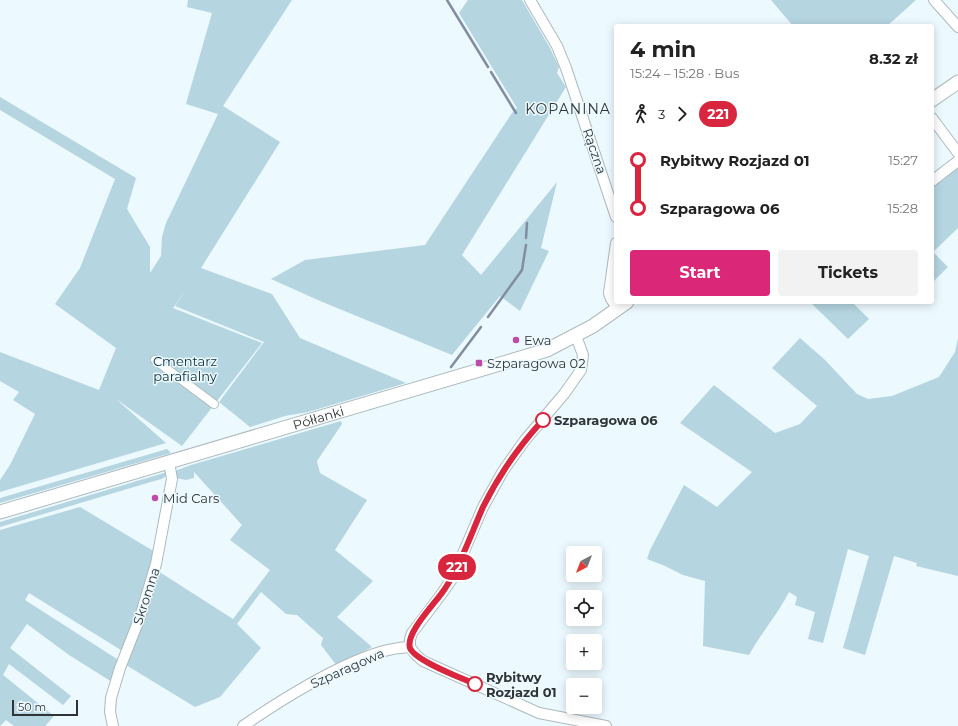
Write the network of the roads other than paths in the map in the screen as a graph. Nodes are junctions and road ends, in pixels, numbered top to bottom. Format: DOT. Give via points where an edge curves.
graph roads {
  1 [pos="530,0"];
  2 [pos="934,0"];
  3 [pos="958,27"];
  4 [pos="958,82"];
  5 [pos="934,99"];
  6 [pos="934,121"];
  7 [pos="958,153"];
  8 [pos="958,161"];
  9 [pos="934,179"];
  10 [pos="614,211"];
  11 [pos="614,261"];
  12 [pos="614,299"];
  13 [pos="623,305"];
  14 [pos="576,336"];
  15 [pos="156,360"];
  16 [pos="214,404"];
  17 [pos="169,462"];
  18 [pos="0,512"];
  19 [pos="410,647"];
  20 [pos="113,726"];
  21 [pos="243,726"];
  22 [pos="606,726"];
  1 -- 10 [label="street, Rączna" via="557,46 566,68"];
  2 -- 3 [label="street"];
  4 -- 5 [label="street"];
  6 -- 7 [label="street"];
  8 -- 9 [label="street"];
  11 -- 12 [label="street" via="610,296"];
  13 -- 14 [label="street, Półłanki"];
  14 -- 17 [label="street, Półłanki" via="528,356"];
  14 -- 19 [label="street" via="583,355 581,370 503,471 483,508 452,578 414,630"];
  15 -- 16 [label="street"];
  17 -- 18 [label="street, Półłanki"];
  17 -- 20 [label="street, Skromna" via="172,479 156,564 111,698"];
  19 -- 21 [label="street, Szparagowa" via="382,650 334,670 296,690"];
  19 -- 22 [label="street" via="423,661 539,713"];
}
